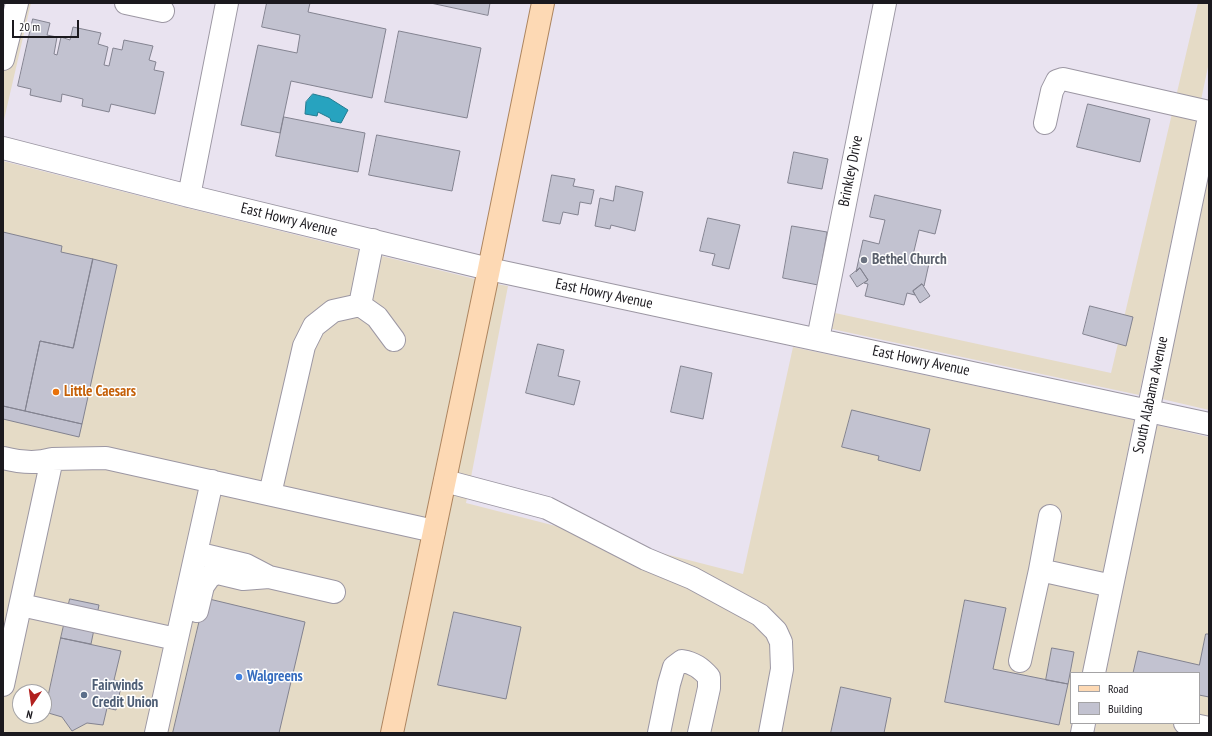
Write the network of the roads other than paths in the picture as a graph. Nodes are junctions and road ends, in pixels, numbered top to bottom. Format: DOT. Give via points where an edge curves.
graph roads {
  1 [pos="17,3"];
  2 [pos="126,3"];
  3 [pos="227,3"];
  4 [pos="542,3"];
  5 [pos="885,3"];
  6 [pos="163,11"];
  7 [pos="3,59"];
  8 [pos="1208,122"];
  9 [pos="1045,123"];
  10 [pos="3,148"];
  11 [pos="189,196"];
  12 [pos="373,240"];
  13 [pos="489,269"];
  14 [pos="360,305"];
  15 [pos="818,339"];
  16 [pos="394,340"];
  17 [pos="1148,410"];
  18 [pos="1209,424"];
  19 [pos="3,458"];
  20 [pos="52,459"];
  21 [pos="212,481"];
  22 [pos="445,481"];
  23 [pos="270,494"];
  24 [pos="1050,516"];
  25 [pos="434,531"];
  26 [pos="196,553"];
  27 [pos="1040,570"];
  28 [pos="269,577"];
  29 [pos="1112,586"];
  30 [pos="334,592"];
  31 [pos="21,605"];
  32 [pos="176,639"];
  33 [pos="1020,662"];
  34 [pos="170,669"];
  35 [pos="1094,672"];
  36 [pos="3,685"];
  37 [pos="1190,724"];
  38 [pos="1209,728"];
  39 [pos="156,733"];
  40 [pos="392,733"];
  41 [pos="659,733"];
  42 [pos="699,733"];
  43 [pos="770,733"];
  1 -- 7 [label="street"];
  2 -- 6 [label="street"];
  3 -- 11 [label="street"];
  4 -- 13 [label="main road"];
  5 -- 15 [label="street, Brinkley Drive"];
  8 -- 9 [label="street" via="1063,79 1057,81 1052,91"];
  8 -- 17 [label="street, South Alabama Avenue"];
  10 -- 11 [label="street, East Howry Avenue"];
  11 -- 12 [label="street, East Howry Avenue"];
  12 -- 13 [label="street, East Howry Avenue"];
  12 -- 14 [label="street"];
  13 -- 15 [label="street, East Howry Avenue"];
  13 -- 22 [label="main road"];
  14 -- 16 [label="street" via="378,317"];
  14 -- 23 [label="street" via="333,311 314,326 304,346"];
  15 -- 17 [label="street, East Howry Avenue"];
  17 -- 18 [label="street, East Howry Avenue"];
  17 -- 29 [label="street, South Alabama Avenue"];
  19 -- 20 [label="street" via="43,462"];
  20 -- 21 [label="street" via="106,458"];
  20 -- 31 [label="street"];
  21 -- 23 [label="street"];
  21 -- 26 [label="street"];
  22 -- 25 [label="main road"];
  22 -- 43 [label="street" via="547,508 646,559 692,578 760,615 776,631 781,642 782,669"];
  23 -- 25 [label="street"];
  24 -- 27 [label="street"];
  25 -- 40 [label="main road"];
  26 -- 28 [label="street" via="246,565"];
  26 -- 32 [label="street"];
  27 -- 29 [label="street"];
  27 -- 33 [label="street"];
  28 -- 30 [label="street"];
  28 -- 34 [label="street" via="243,579 218,573 210,576 203,586 188,653"];
  29 -- 35 [label="street, South Alabama Avenue"];
  31 -- 32 [label="street"];
  31 -- 36 [label="street"];
  32 -- 34 [label="street"];
  34 -- 39 [label="street"];
  37 -- 38 [label="street"];
  41 -- 42 [label="street" via="674,667 682,661 698,666 709,678"];
}
